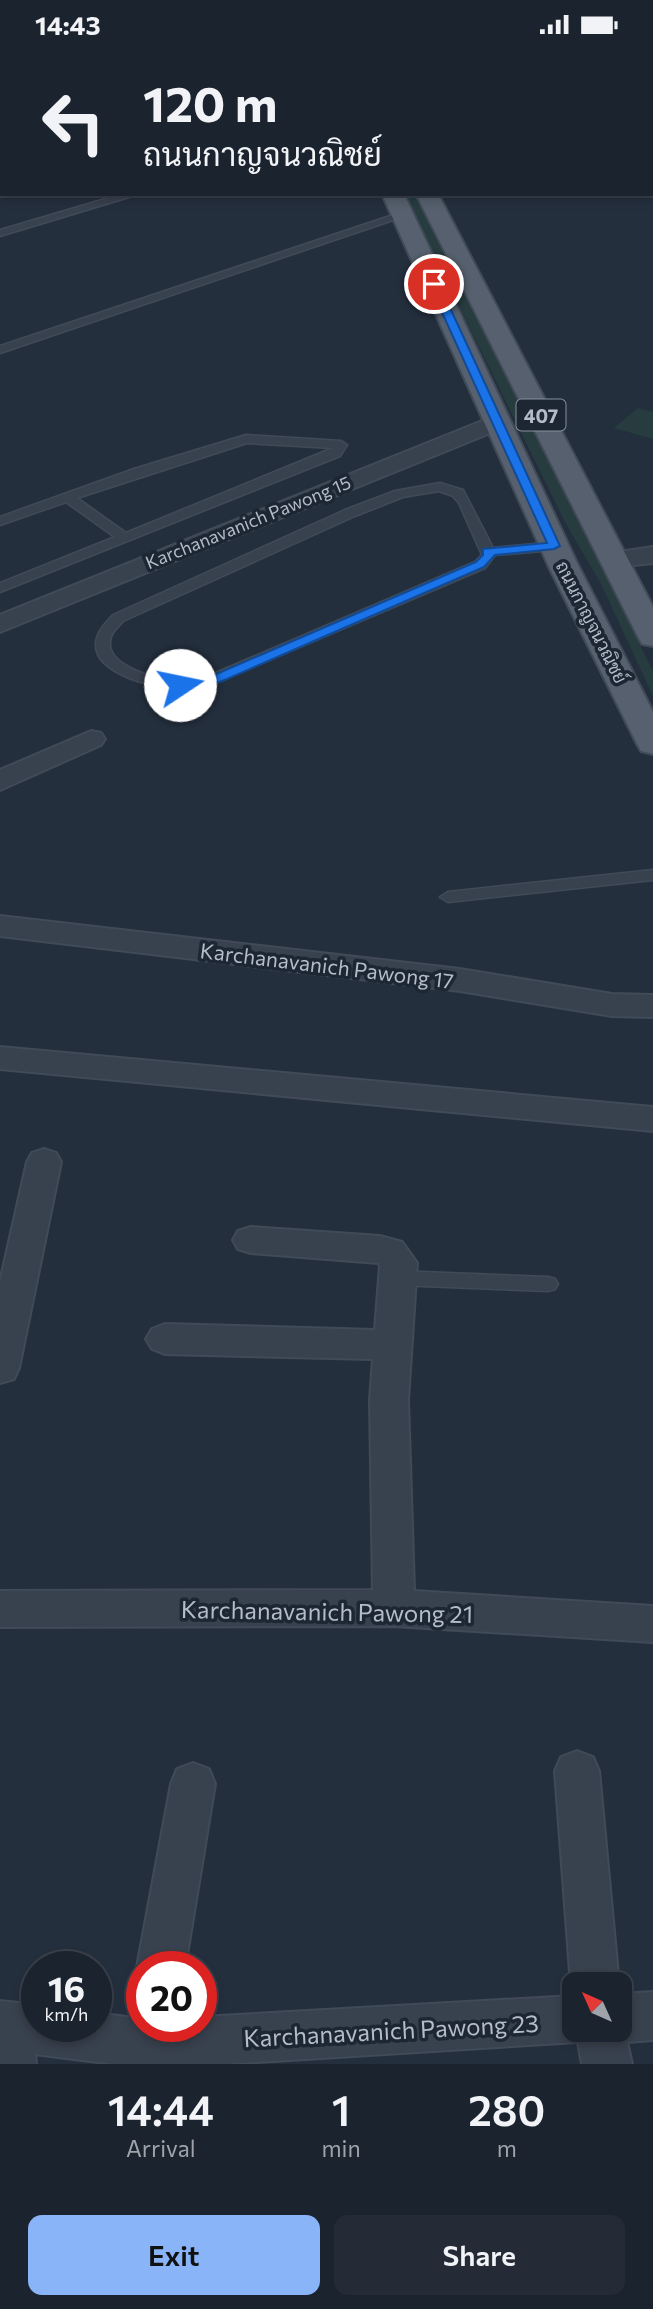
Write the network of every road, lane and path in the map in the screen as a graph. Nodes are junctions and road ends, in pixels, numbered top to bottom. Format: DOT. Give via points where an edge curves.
graph roads {
  1 [pos="127,196"];
  2 [pos="428,196"];
  3 [pos="398,205"];
  4 [pos="0,233"];
  5 [pos="0,350"];
  6 [pos="497,422"];
  7 [pos="68,498"];
  8 [pos="0,521"];
  9 [pos="124,538"];
  10 [pos="554,546"];
  11 [pos="488,552"];
  12 [pos="653,555"];
  13 [pos="615,559"];
  14 [pos="0,588"];
  15 [pos="0,624"];
  16 [pos="653,637"];
  17 [pos="91,739"];
  18 [pos="653,744"];
  19 [pos="0,781"];
  20 [pos="653,875"];
  21 [pos="448,897"];
  22 [pos="0,926"];
  23 [pos="653,1006"];
  24 [pos="0,1058"];
  25 [pos="653,1119"];
  26 [pos="44,1162"];
  27 [pos="251,1240"];
  28 [pos="397,1278"];
  29 [pos="548,1284"];
  30 [pos="165,1339"];
  31 [pos="391,1345"];
  32 [pos="0,1368"];
  33 [pos="394,1608"];
  34 [pos="0,1609"];
  35 [pos="653,1624"];
  36 [pos="577,1771"];
  37 [pos="193,1784"];
  38 [pos="164,1951"];
  39 [pos="594,1972"];
  40 [pos="653,2016"];
  41 [pos="632,2017"];
  42 [pos="562,2020"];
  43 [pos="217,2033"];
  44 [pos="126,2036"];
  45 [pos="7,2039"];
  46 [pos="602,2042"];
  47 [pos="607,2064"];
  1 -- 4 [label="lane"];
  2 -- 13 [label="main road, 407"];
  3 -- 5 [label="lane"];
  3 -- 6 [label="main road, ถนนกาญจนวณิชย์ / 407"];
  6 -- 10 [label="main road, ถนนกาญจนวณิชย์ / 407"];
  6 -- 15 [label="street, Karchanavanich Pawong 15"];
  7 -- 8 [label="lane"];
  7 -- 9 [label="lane"];
  7 -- 9 [label="lane" via="246,439 341,445 336,453"];
  9 -- 14 [label="lane"];
  10 -- 11 [label="lane"];
  10 -- 18 [label="main road, ถนนกาญจนวณิชย์ / 407"];
  11 -- 11 [label="lane" via="458,493 440,487 400,494 118,618 103,637 103,651 113,664 145,679 180,685 215,679 480,565"];
  12 -- 13 [label="street"];
  13 -- 16 [label="main road, 407"];
  17 -- 19 [label="street"];
  20 -- 21 [label="lane"];
  22 -- 23 [label="street, Karchanavanich Pawong 17" via="460,981 612,1005"];
  24 -- 25 [label="street"];
  26 -- 32 [label="street"];
  27 -- 28 [label="street" via="389,1252 399,1263"];
  28 -- 29 [label="lane"];
  28 -- 31 [label="street"];
  30 -- 31 [label="street"];
  31 -- 33 [label="street"];
  33 -- 34 [label="street, Karchanavanich Pawong 21"];
  33 -- 35 [label="street, Karchanavanich Pawong 21"];
  36 -- 39 [label="street"];
  37 -- 38 [label="street"];
  40 -- 41 [label="street"];
  42 -- 43 [label="street, Karchanavanich Pawong 23"];
  44 -- 45 [label="street, Karchanavanich Pawong 23"];
  46 -- 47 [label="street"];
}
